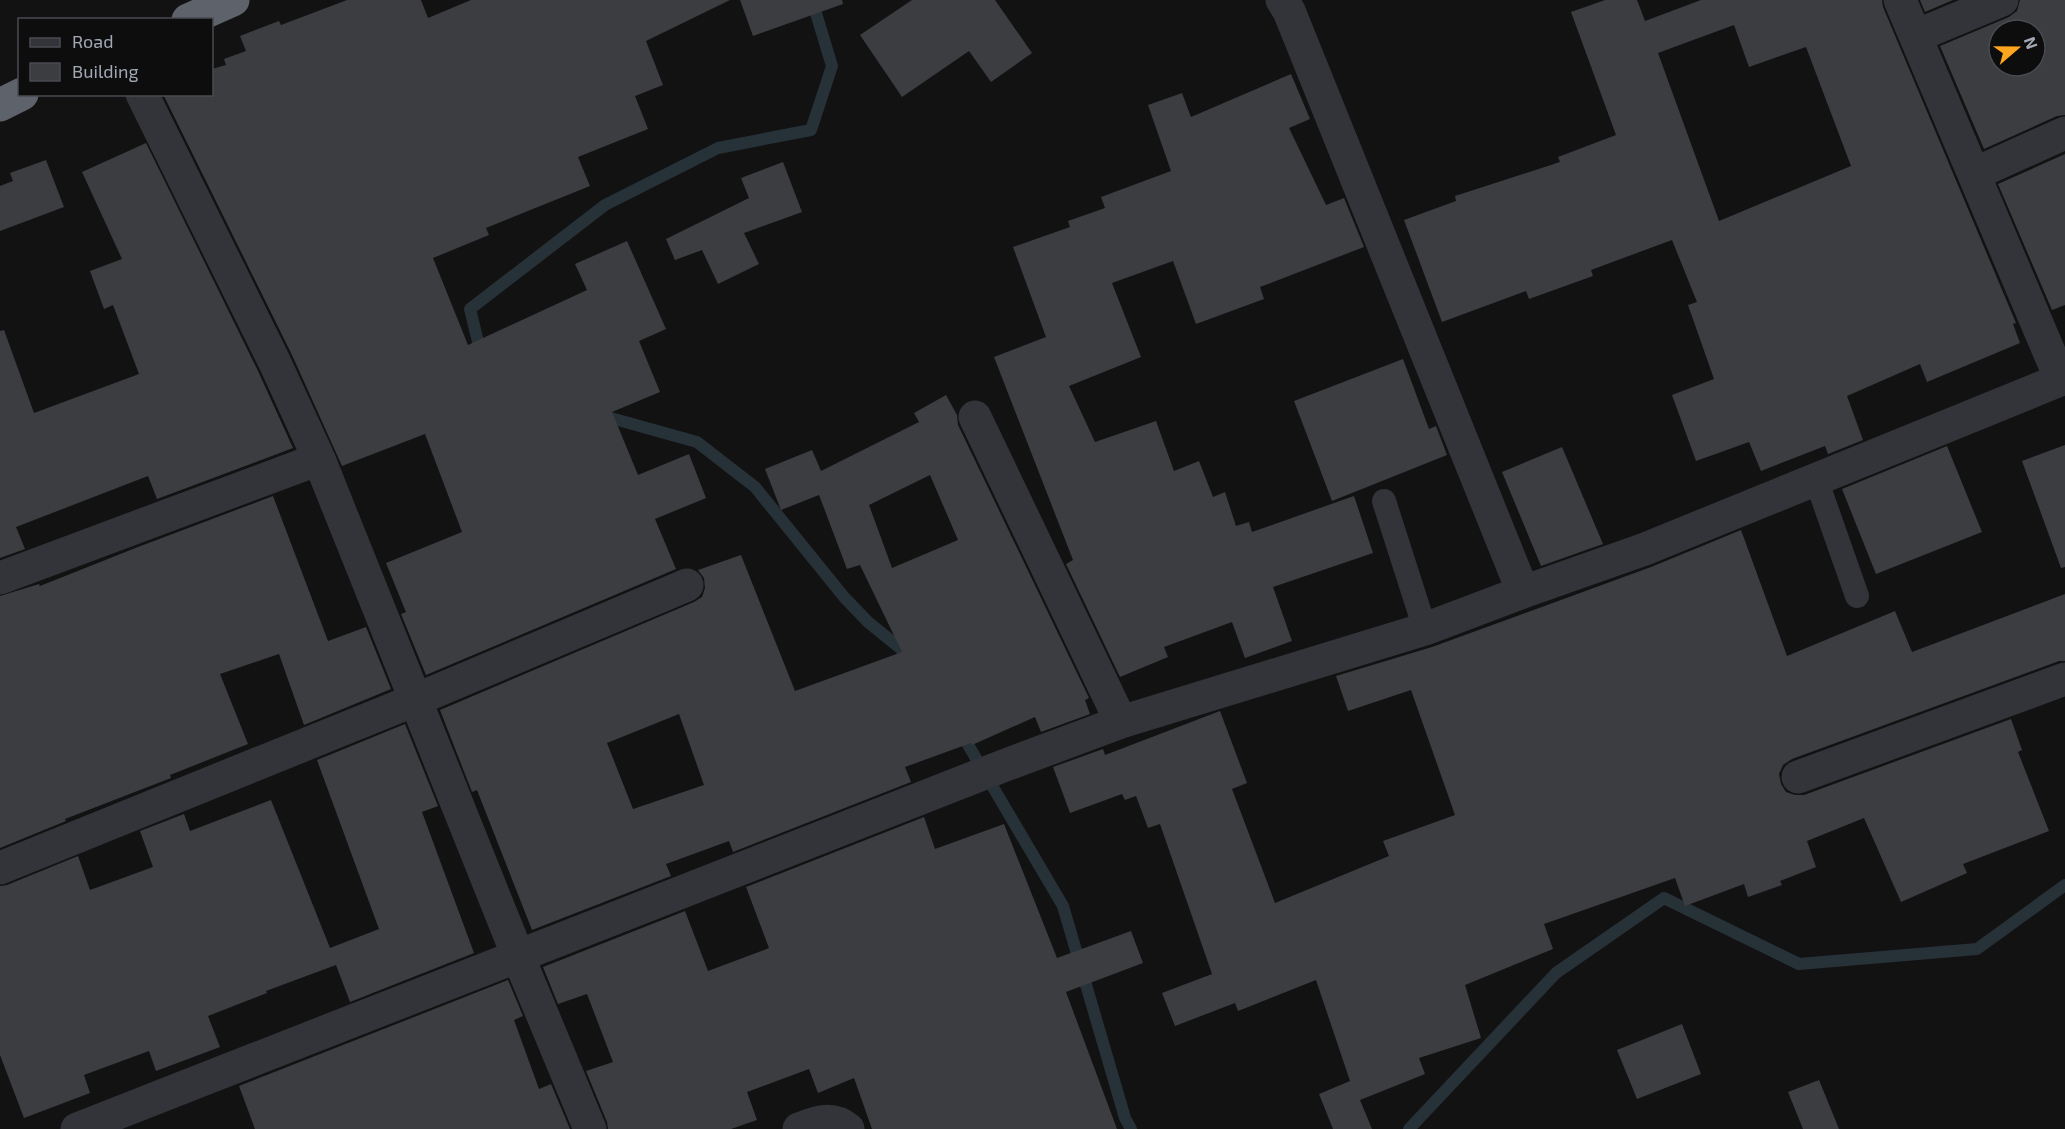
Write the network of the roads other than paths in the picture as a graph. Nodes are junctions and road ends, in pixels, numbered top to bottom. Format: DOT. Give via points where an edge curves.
graph roads {
  1 [pos="232,0"];
  2 [pos="1282,0"];
  3 [pos="1900,0"];
  4 [pos="2002,0"];
  5 [pos="192,18"];
  6 [pos="1916,36"];
  7 [pos="18,96"];
  8 [pos="143,96"];
  9 [pos="0,105"];
  10 [pos="2065,133"];
  11 [pos="1974,174"];
  12 [pos="2063,379"];
  13 [pos="975,417"];
  14 [pos="319,459"];
  15 [pos="1816,480"];
  16 [pos="1384,501"];
  17 [pos="0,578"];
  18 [pos="687,585"];
  19 [pos="1523,592"];
  20 [pos="1857,596"];
  21 [pos="1425,629"];
  22 [pos="2065,679"];
  23 [pos="415,700"];
  24 [pos="1121,722"];
  25 [pos="1798,777"];
  26 [pos="0,868"];
  27 [pos="518,956"];
  28 [pos="77,1129"];
  29 [pos="590,1129"];
  30 [pos="800,1129"];
  31 [pos="848,1129"];
  1 -- 5 [label="highway"];
  2 -- 19 [label="street"];
  3 -- 6 [label="street"];
  4 -- 6 [label="street"];
  6 -- 11 [label="street"];
  7 -- 9 [label="highway"];
  8 -- 14 [label="street"];
  10 -- 11 [label="street"];
  11 -- 12 [label="street"];
  12 -- 15 [label="street"];
  13 -- 24 [label="street"];
  14 -- 17 [label="street"];
  14 -- 23 [label="street"];
  15 -- 19 [label="street" via="1645,549"];
  15 -- 20 [label="lane"];
  16 -- 21 [label="lane"];
  18 -- 23 [label="street"];
  19 -- 21 [label="street"];
  21 -- 24 [label="street"];
  22 -- 25 [label="street"];
  23 -- 26 [label="street"];
  23 -- 27 [label="street"];
  24 -- 27 [label="street"];
  27 -- 28 [label="street"];
  27 -- 29 [label="street"];
  30 -- 31 [label="street" via="825,1120"];
}
